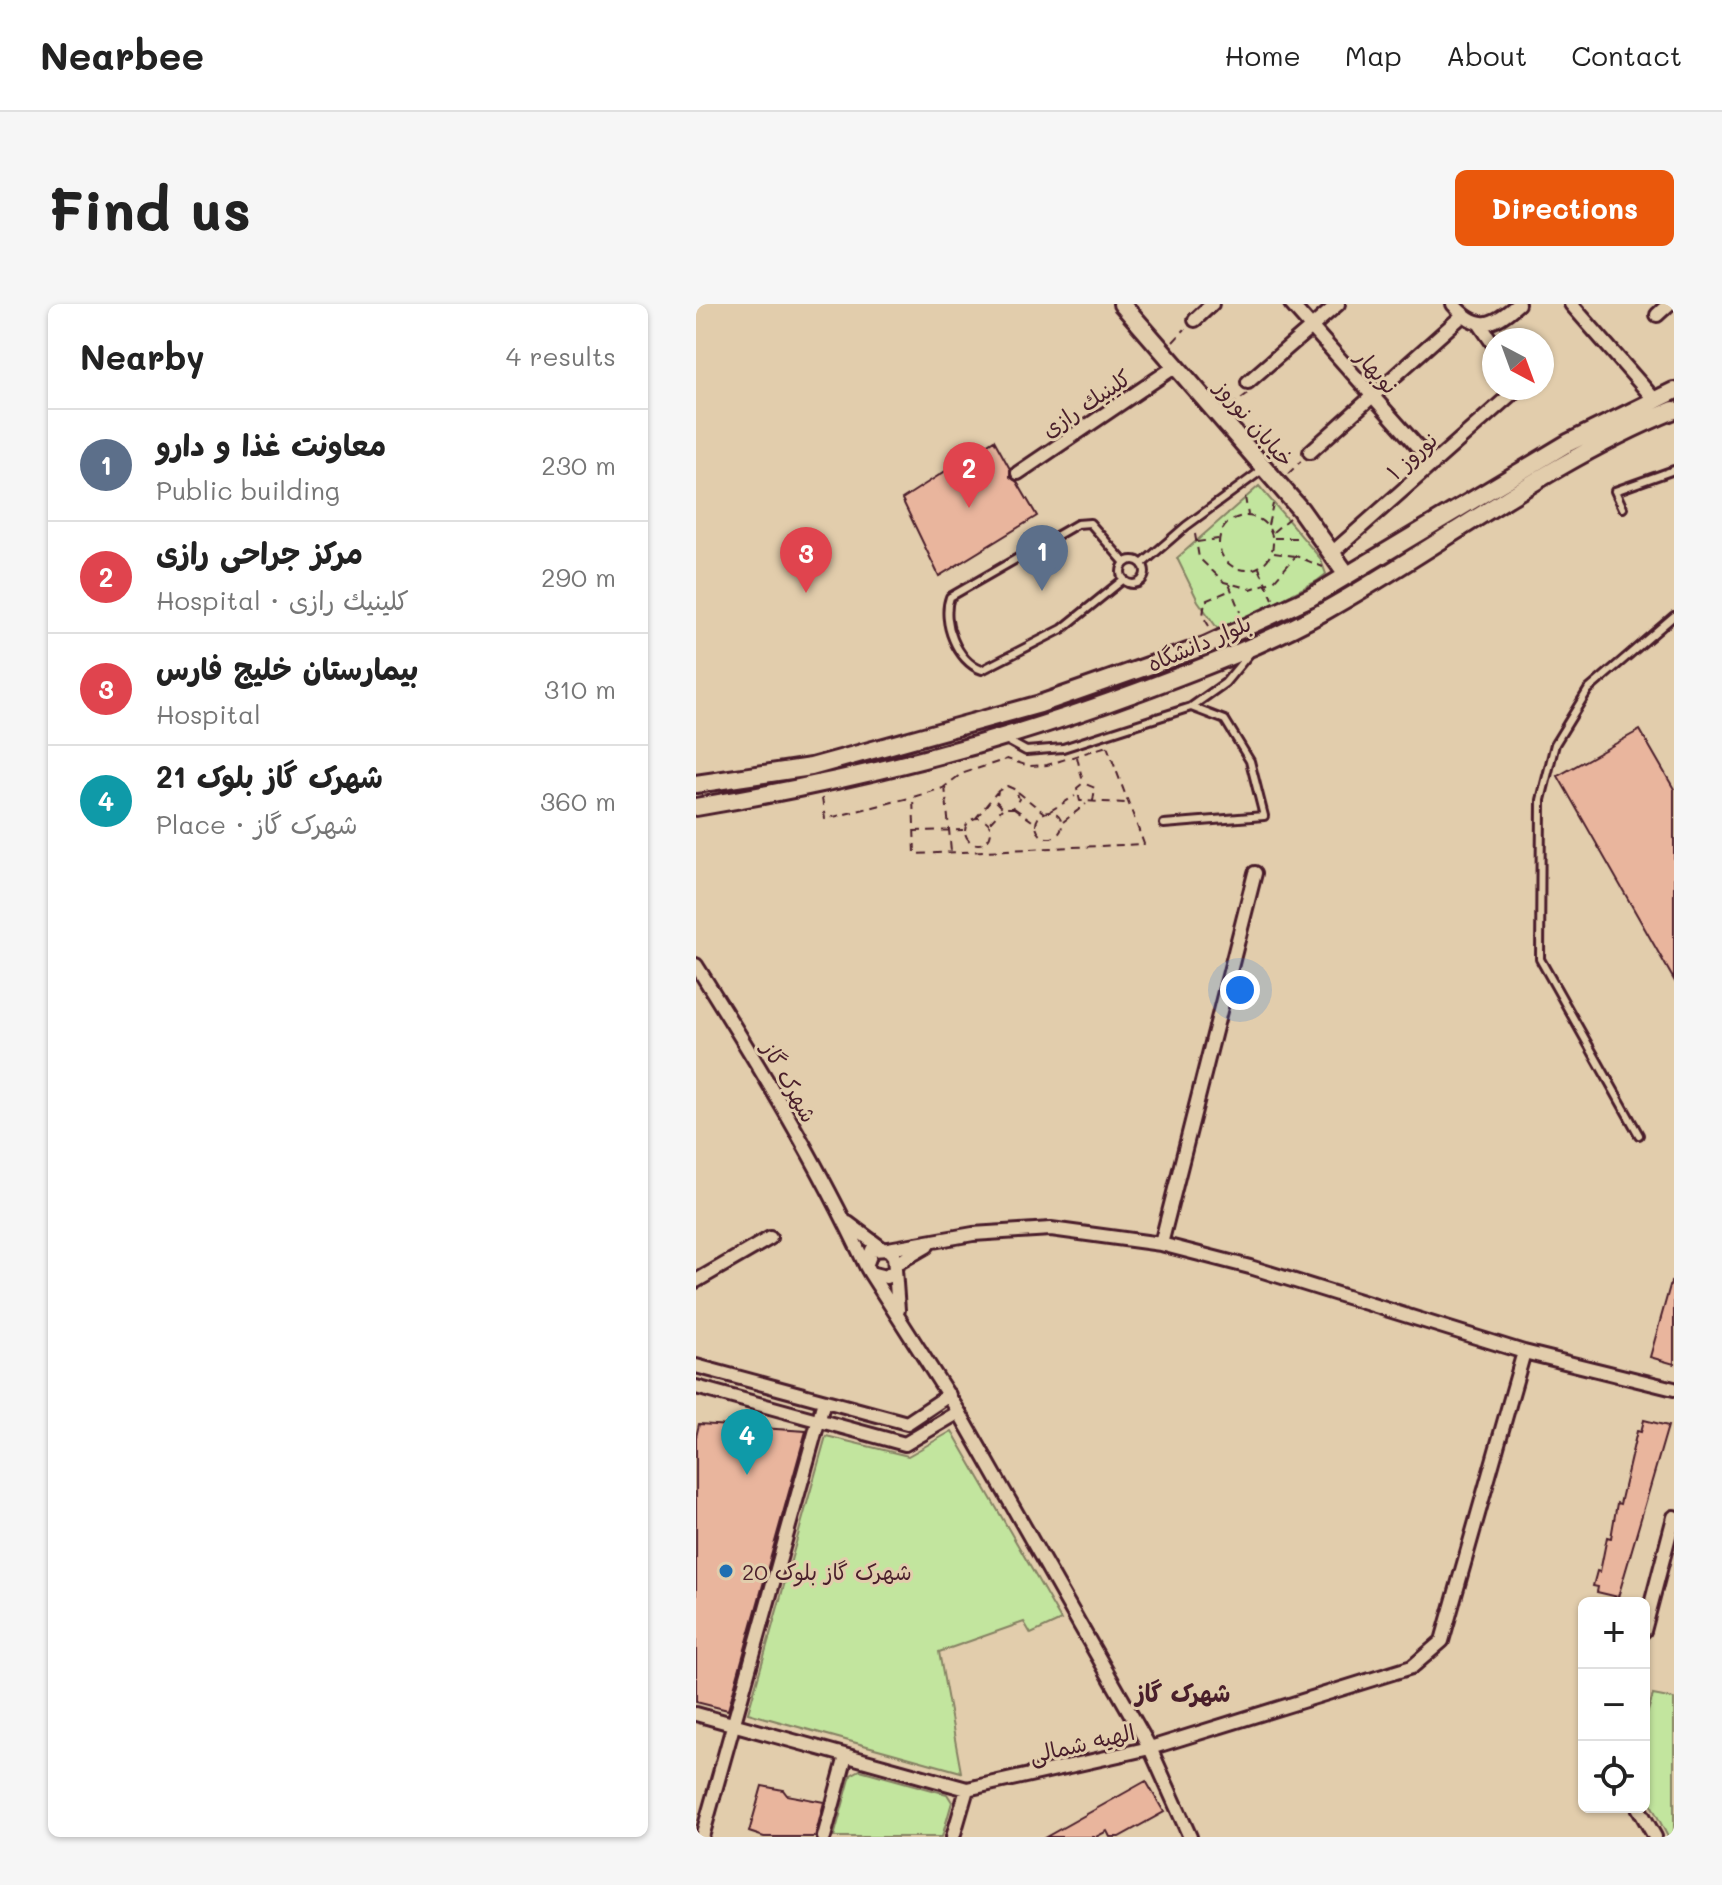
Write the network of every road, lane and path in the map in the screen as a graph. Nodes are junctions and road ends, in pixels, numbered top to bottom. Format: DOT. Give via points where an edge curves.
graph roads {
  1 [pos="1122,304"];
  2 [pos="1212,304"];
  3 [pos="1291,304"];
  4 [pos="1338,304"];
  5 [pos="1453,304"];
  6 [pos="1518,304"];
  7 [pos="1571,304"];
  8 [pos="1669,304"];
  9 [pos="1463,315"];
  10 [pos="1657,315"];
  11 [pos="1195,320"];
  12 [pos="1479,323"];
  13 [pos="1312,327"];
  14 [pos="1482,328"];
  15 [pos="1163,351"];
  16 [pos="1176,366"];
  17 [pos="1248,382"];
  18 [pos="1674,391"];
  19 [pos="1373,396"];
  20 [pos="1654,399"];
  21 [pos="1505,400"];
  22 [pos="1674,410"];
  23 [pos="1220,415"];
  24 [pos="1310,452"];
  25 [pos="1433,464"];
  26 [pos="1265,468"];
  27 [pos="1674,470"];
  28 [pos="1018,473"];
  29 [pos="1242,485"];
  30 [pos="1623,508"];
  31 [pos="1300,509"];
  32 [pos="1248,516"];
  33 [pos="1193,521"];
  34 [pos="1272,533"];
  35 [pos="1322,537"];
  36 [pos="1220,538"];
  37 [pos="1273,538"];
  38 [pos="1195,542"];
  39 [pos="1272,552"];
  40 [pos="1333,552"];
  41 [pos="1296,556"];
  42 [pos="1125,563"];
  43 [pos="1142,564"];
  44 [pos="1258,567"];
  45 [pos="1347,575"];
  46 [pos="1124,579"];
  47 [pos="1229,583"];
  48 [pos="1266,583"];
  49 [pos="1231,590"];
  50 [pos="1279,611"];
  51 [pos="1674,616"];
  52 [pos="1238,630"];
  53 [pos="1210,643"];
  54 [pos="1258,643"];
  55 [pos="1191,707"];
  56 [pos="1003,739"];
  57 [pos="1073,744"];
  58 [pos="1076,756"];
  59 [pos="1083,783"];
  60 [pos="696,784"];
  61 [pos="945,786"];
  62 [pos="820,787"];
  63 [pos="1016,790"];
  64 [pos="998,791"];
  65 [pos="1076,795"];
  66 [pos="913,797"];
  67 [pos="1093,801"];
  68 [pos="1087,803"];
  69 [pos="1128,803"];
  70 [pos="696,807"];
  71 [pos="1003,808"];
  72 [pos="1013,808"];
  73 [pos="1047,813"];
  74 [pos="975,819"];
  75 [pos="1063,822"];
  76 [pos="989,823"];
  77 [pos="1036,824"];
  78 [pos="1164,824"];
  79 [pos="964,829"];
  80 [pos="950,830"];
  81 [pos="914,831"];
  82 [pos="1055,838"];
  83 [pos="976,845"];
  84 [pos="1055,848"];
  85 [pos="975,852"];
  86 [pos="951,853"];
  87 [pos="1255,873"];
  88 [pos="696,965"];
  89 [pos="1639,1135"];
  90 [pos="845,1221"];
  91 [pos="770,1238"];
  92 [pos="933,1242"];
  93 [pos="1161,1244"];
  94 [pos="884,1248"];
  95 [pos="894,1268"];
  96 [pos="868,1270"];
  97 [pos="696,1281"];
  98 [pos="898,1314"];
  99 [pos="1524,1352"];
  100 [pos="696,1366"];
  101 [pos="698,1387"];
  102 [pos="1674,1389"];
  103 [pos="949,1395"];
  104 [pos="824,1401"];
  105 [pos="696,1402"];
  106 [pos="959,1412"];
  107 [pos="819,1420"];
  108 [pos="1674,1517"];
  109 [pos="1650,1608"];
  110 [pos="696,1714"];
  111 [pos="732,1724"];
  112 [pos="1150,1748"];
  113 [pos="846,1756"];
  114 [pos="967,1789"];
  115 [pos="1641,1813"];
  116 [pos="702,1837"];
  117 [pos="824,1837"];
  118 [pos="953,1837"];
  119 [pos="1190,1837"];
  120 [pos="1655,1837"];
  1 -- 15 [label="main road, خیابان نوروز"];
  2 -- 11 [label="street"];
  3 -- 13 [label="street, نوبهار"];
  4 -- 13 [label="street"];
  5 -- 9 [label="street"];
  6 -- 12 [label="street" via="1497,323"];
  7 -- 20 [label="street"];
  8 -- 10 [label="street"];
  9 -- 12 [label="street"];
  9 -- 19 [label="street"];
  11 -- 15 [label="path"];
  12 -- 14 [label="street"];
  13 -- 17 [label="street"];
  13 -- 19 [label="street, نوبهار"];
  15 -- 16 [label="main road, خیابان نوروز"];
  16 -- 23 [label="main road, خیابان نوروز"];
  16 -- 28 [label="street, كلينيك رازی"];
  17 -- 23 [label="path" via="1251,391"];
  18 -- 20 [label="main road, بلوار دانشگاه"];
  19 -- 24 [label="street"];
  19 -- 25 [label="street, نوبهار"];
  20 -- 45 [label="main road, بلوار دانشگاه" via="1554,450"];
  21 -- 25 [label="street, نوروز ۱"];
  22 -- 54 [label="main road, بلوار دانشگاه" via="1556,467 1321,613"];
  23 -- 26 [label="main road, خیابان نوروز"];
  25 -- 40 [label="street, نوروز ۱"];
  26 -- 29 [label="lane"];
  26 -- 31 [label="main road, خیابان نوروز"];
  27 -- 30 [label="lane" via="1615,491"];
  29 -- 32 [label="path"];
  29 -- 33 [label="lane"];
  31 -- 34 [label="path"];
  31 -- 35 [label="main road, خیابان نوروز"];
  32 -- 34 [label="path" via="1259,518"];
  32 -- 36 [label="path" via="1230,522"];
  33 -- 38 [label="path"];
  33 -- 43 [label="lane"];
  34 -- 37 [label="path"];
  35 -- 37 [label="path"];
  35 -- 40 [label="main road, خیابان نوروز"];
  36 -- 38 [label="path"];
  36 -- 44 [label="path" via="1220,550 1235,568"];
  37 -- 39 [label="path"];
  38 -- 47 [label="path" via="1199,558"];
  39 -- 41 [label="path"];
  39 -- 44 [label="path"];
  40 -- 45 [label="main road, خیابان نوروز"];
  41 -- 45 [label="path"];
  41 -- 48 [label="path"];
  42 -- 43 [label="lane"];
  42 -- 46 [label="lane"];
  42 -- 46 [label="lane" via="1089,522 1071,526 950,597 955,642 969,665 982,670 1062,629"];
  43 -- 46 [label="lane" via="1145,573 1139,583"];
  44 -- 48 [label="path"];
  45 -- 50 [label="main road, بلوار دانشگاه"];
  47 -- 48 [label="path" via="1251,589"];
  47 -- 49 [label="path"];
  48 -- 50 [label="path"];
  49 -- 52 [label="path" via="1240,609"];
  49 -- 53 [label="path" via="1205,601"];
  50 -- 52 [label="main road, بلوار دانشگاه"];
  51 -- 89 [label="lane" via="1588,690 1555,744 1541,800 1540,959"];
  52 -- 53 [label="main road, بلوار دانشگاه"];
  53 -- 60 [label="main road, بلوار دانشگاه" via="1024,708 811,767"];
  54 -- 55 [label="lane" via="1225,683"];
  54 -- 56 [label="main road, بلوار دانشگاه"];
  55 -- 57 [label="lane"];
  55 -- 78 [label="lane" via="1225,720 1250,761 1264,816"];
  56 -- 57 [label="lane" via="1026,751"];
  56 -- 62 [label="main road, بلوار دانشگاه"];
  57 -- 58 [label="path"];
  58 -- 59 [label="path"];
  58 -- 61 [label="path" via="1029,766 1007,759 961,774"];
  58 -- 69 [label="path" via="1107,746"];
  59 -- 65 [label="path"];
  59 -- 67 [label="path" via="1095,788"];
  61 -- 66 [label="path"];
  61 -- 80 [label="path"];
  62 -- 66 [label="path" via="825,819"];
  62 -- 70 [label="main road, بلوار دانشگاه"];
  63 -- 64 [label="path" via="1007,786"];
  63 -- 72 [label="path" via="1019,799"];
  63 -- 73 [label="path"];
  64 -- 71 [label="path" via="996,801"];
  64 -- 74 [label="path"];
  65 -- 68 [label="path"];
  65 -- 73 [label="path"];
  66 -- 81 [label="path"];
  67 -- 68 [label="path"];
  67 -- 69 [label="path"];
  68 -- 75 [label="path"];
  69 -- 84 [label="path" via="1144,844"];
  71 -- 72 [label="path"];
  71 -- 76 [label="path"];
  72 -- 77 [label="path"];
  73 -- 75 [label="path" via="1058,814"];
  73 -- 77 [label="path"];
  74 -- 76 [label="path"];
  74 -- 79 [label="path"];
  75 -- 82 [label="path"];
  76 -- 83 [label="path" via="992,833 987,842"];
  77 -- 82 [label="path" via="1038,833"];
  79 -- 80 [label="path"];
  79 -- 83 [label="path" via="967,840"];
  80 -- 81 [label="path"];
  80 -- 86 [label="path"];
  81 -- 86 [label="path" via="915,854"];
  82 -- 84 [label="path"];
  83 -- 85 [label="path"];
  84 -- 85 [label="path"];
  85 -- 86 [label="path"];
  87 -- 93 [label="street"];
  88 -- 90 [label="street, شهرک گاز" via="748,1046"];
  90 -- 94 [label="street"];
  90 -- 96 [label="street, شهرک گاز"];
  91 -- 97 [label="street"];
  92 -- 93 [label="street" via="1051,1229"];
  92 -- 94 [label="street"];
  92 -- 95 [label="street"];
  93 -- 99 [label="street"];
  94 -- 95 [label="street"];
  94 -- 96 [label="street" via="866,1257"];
  95 -- 96 [label="street" via="886,1277"];
  95 -- 98 [label="street"];
  96 -- 98 [label="street, شهرک گاز"];
  98 -- 103 [label="street, الهیه شمالی"];
  99 -- 102 [label="street"];
  99 -- 112 [label="street" via="1442,1641 1412,1667"];
  100 -- 104 [label="street"];
  101 -- 105 [label="street"];
  101 -- 107 [label="street"];
  103 -- 104 [label="street" via="907,1423"];
  103 -- 106 [label="street, الهیه شمالی"];
  104 -- 107 [label="street"];
  106 -- 107 [label="street" via="905,1444"];
  106 -- 112 [label="street, الهیه شمالی"];
  107 -- 111 [label="street"];
  108 -- 109 [label="street"];
  110 -- 111 [label="street, الهیه شمالی"];
  111 -- 113 [label="street, الهیه شمالی"];
  111 -- 116 [label="street"];
  112 -- 114 [label="street, الهیه شمالی"];
  112 -- 119 [label="street"];
  113 -- 114 [label="street, الهیه شمالی"];
  113 -- 117 [label="street"];
  114 -- 118 [label="street"];
  115 -- 120 [label="street"];
}
